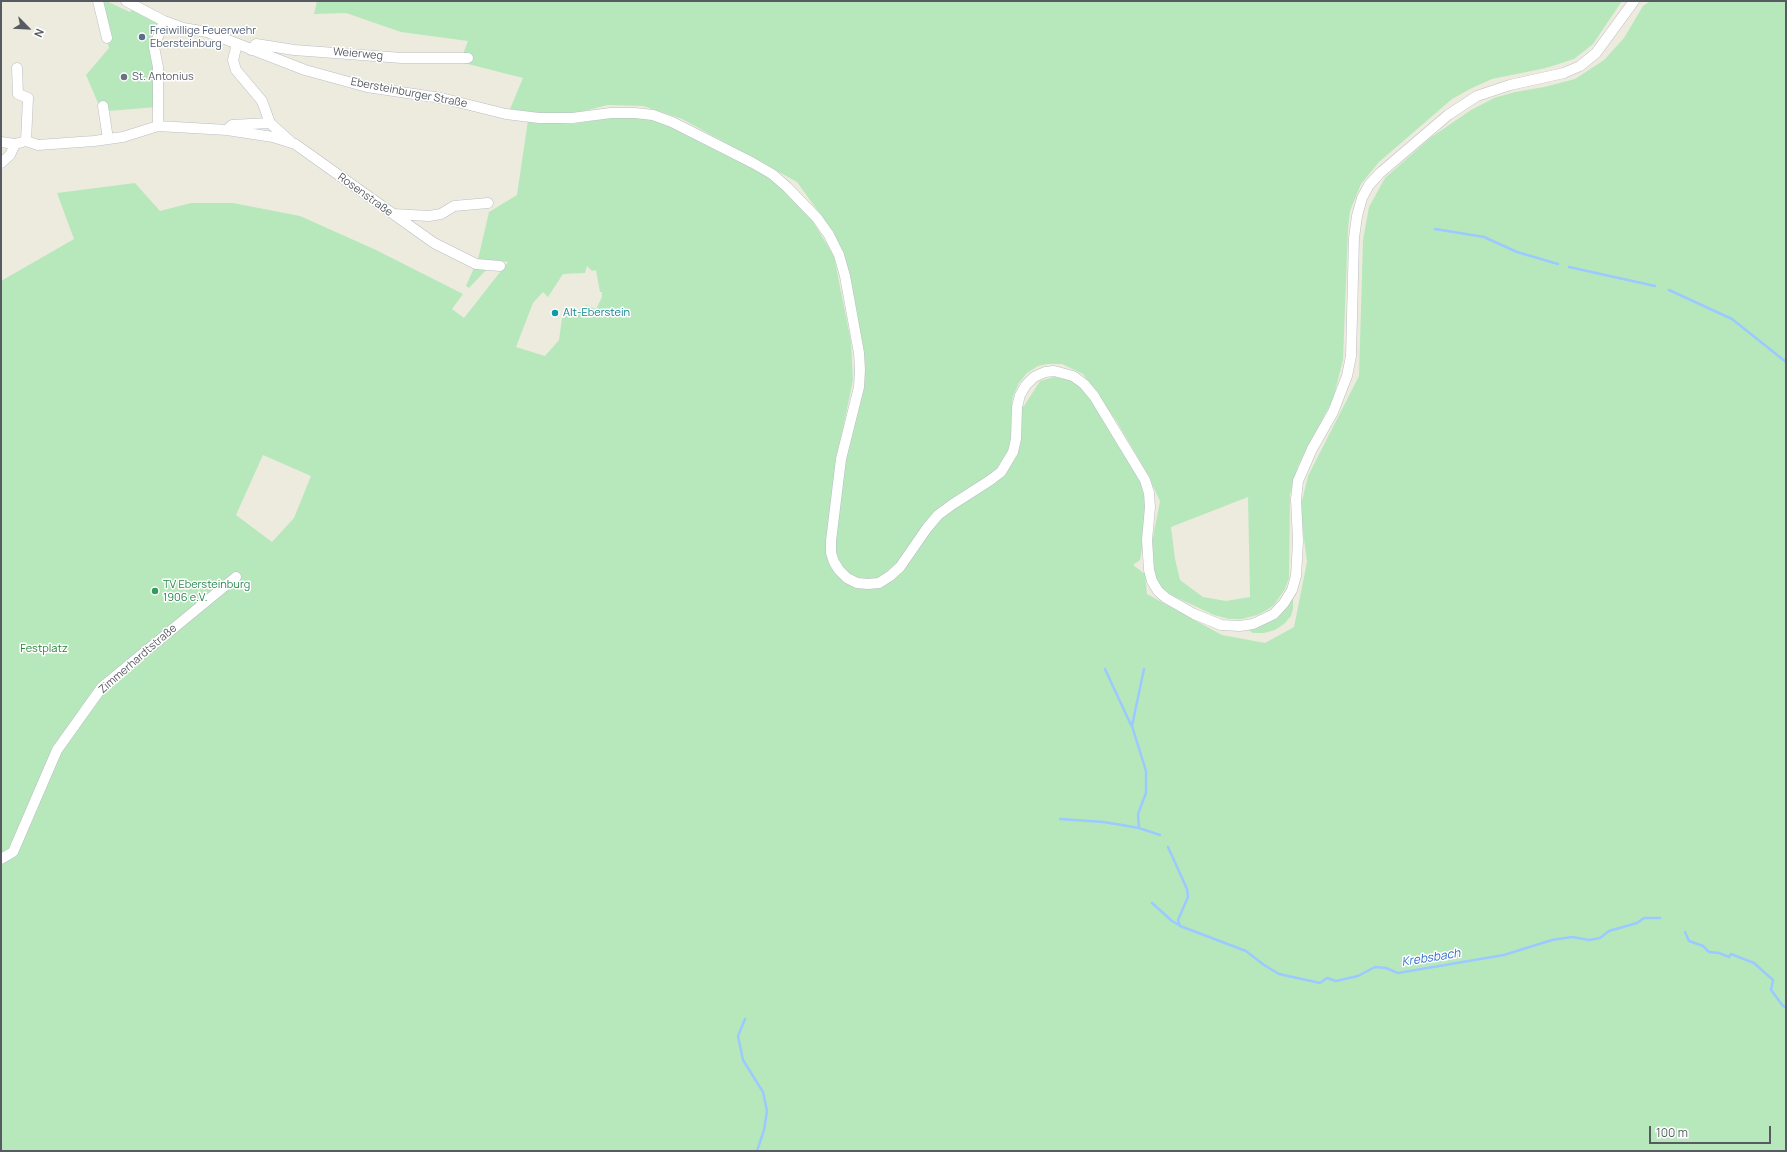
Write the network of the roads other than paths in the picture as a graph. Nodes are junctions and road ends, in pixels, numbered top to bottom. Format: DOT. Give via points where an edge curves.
graph roads {
  1 [pos="98,1"];
  2 [pos="126,1"];
  3 [pos="1634,1"];
  4 [pos="142,5"];
  5 [pos="164,21"];
  6 [pos="108,38"];
  7 [pos="237,44"];
  8 [pos="250,50"];
  9 [pos="468,58"];
  10 [pos="17,68"];
  11 [pos="103,106"];
  12 [pos="270,123"];
  13 [pos="158,126"];
  14 [pos="227,130"];
  15 [pos="108,139"];
  16 [pos="1,142"];
  17 [pos="26,142"];
  18 [pos="15,144"];
  19 [pos="295,144"];
  20 [pos="1,163"];
  21 [pos="488,203"];
  22 [pos="391,214"];
  23 [pos="500,266"];
  24 [pos="236,576"];
  25 [pos="1,859"];
  1 -- 6 [label="street"];
  2 -- 4 [label="street, Ebersteinburger Straße"];
  3 -- 8 [label="street, Ebersteinburger Straße" via="1596,53 1580,66 1557,76 1510,85 1476,96 1448,115 1369,185 1362,198 1354,238 1347,376 1336,406 1298,481 1298,541 1296,576 1292,590 1274,614 1253,624 1240,626 1221,625 1194,614 1158,591 1149,570 1147,540 1150,507 1145,480 1094,396 1084,384 1073,376 1054,371 1034,377 1020,395 1013,452 1001,472 938,515 900,567 890,576 879,583 868,584 857,583 847,578 834,562 831,541 841,459 859,387 858,353 839,255 829,235 787,187 753,163 672,122 647,114 611,113 572,118 538,118 506,114 441,98 366,87 305,70"];
  4 -- 5 [label="street, Ebersteinburger Straße"];
  5 -- 7 [label="street, Ebersteinburger Straße" via="183,28 207,32"];
  5 -- 13 [label="street" via="154,47 158,66"];
  7 -- 8 [label="street, Ebersteinburger Straße"];
  7 -- 12 [label="street" via="233,60 236,70 262,101"];
  8 -- 9 [label="street, Weierweg" via="256,44 294,50 402,58"];
  10 -- 17 [label="street" via="18,94 28,98"];
  11 -- 15 [label="street"];
  12 -- 14 [label="street, Rosenstraße" via="232,125"];
  12 -- 19 [label="street"];
  13 -- 14 [label="street, Rosenstraße"];
  13 -- 15 [label="street, Rosenstraße"];
  14 -- 19 [label="street, Rosenstraße"];
  15 -- 17 [label="street, Rosenstraße" via="38,145"];
  16 -- 18 [label="street, Rosenstraße"];
  17 -- 18 [label="street, Rosenstraße"];
  18 -- 20 [label="street" via="10,155"];
  19 -- 22 [label="street, Rosenstraße"];
  21 -- 22 [label="street" via="454,206 441,214 429,216"];
  22 -- 23 [label="street, Rosenstraße" via="434,243 476,264"];
  24 -- 25 [label="street, Zimmerhardtstraße" via="102,687 58,750 13,852"];
}
